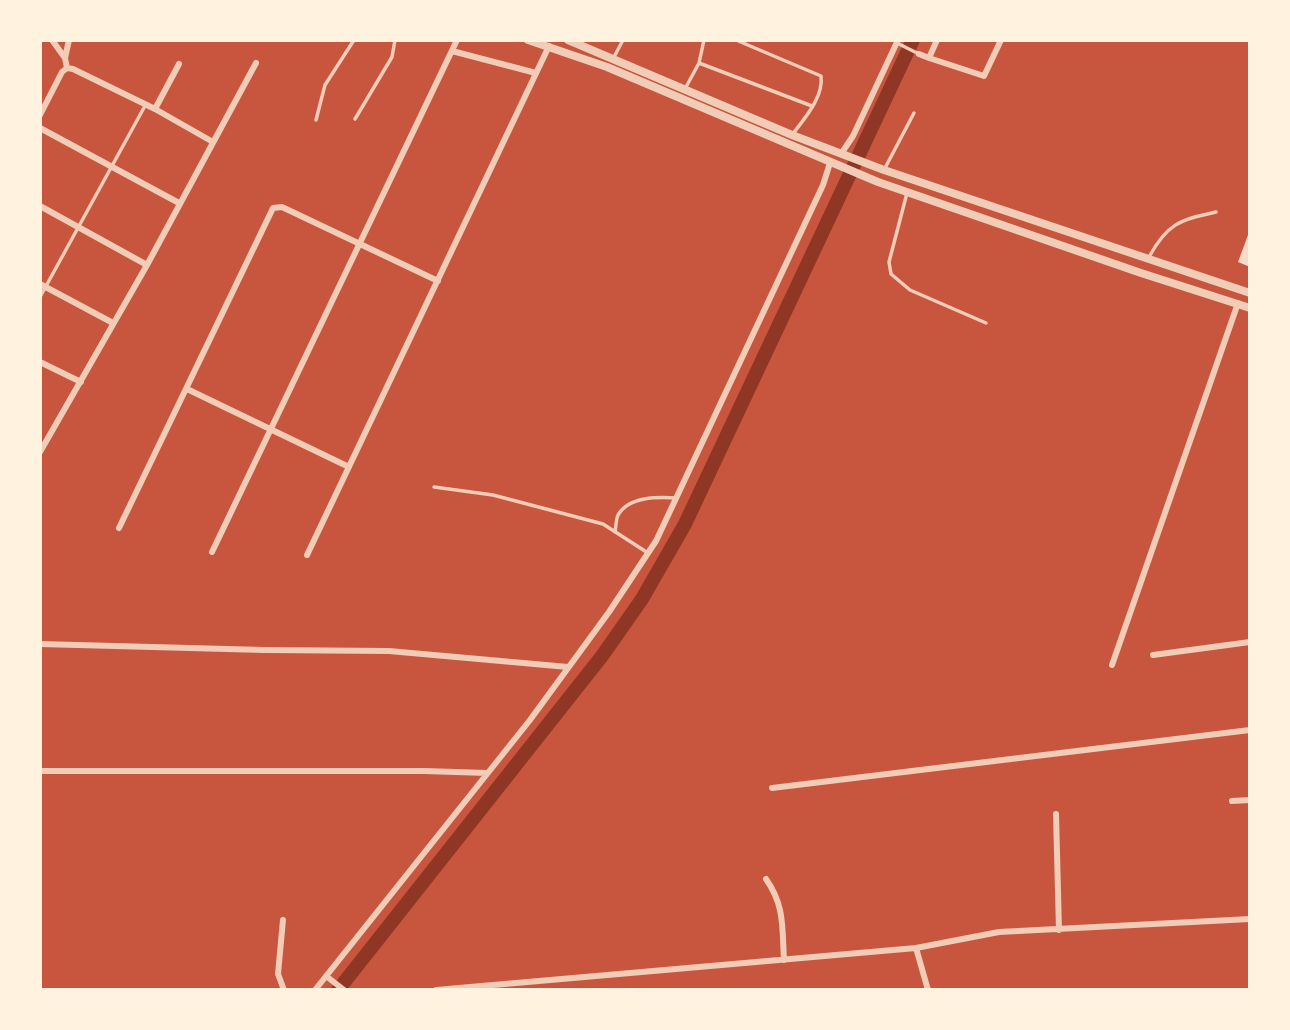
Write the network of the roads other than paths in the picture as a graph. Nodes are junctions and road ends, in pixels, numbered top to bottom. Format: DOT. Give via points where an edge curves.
graph roads {
  1 [pos="52,40"];
  2 [pos="69,40"];
  3 [pos="354,40"];
  4 [pos="396,40"];
  5 [pos="457,40"];
  6 [pos="528,40"];
  7 [pos="568,40"];
  8 [pos="623,40"];
  9 [pos="704,40"];
  10 [pos="736,40"];
  11 [pos="937,40"];
  12 [pos="1001,40"];
  13 [pos="899,43"];
  14 [pos="549,46"];
  15 [pos="452,51"];
  16 [pos="919,54"];
  17 [pos="65,58"];
  18 [pos="929,58"];
  19 [pos="613,59"];
  20 [pos="256,63"];
  21 [pos="699,63"];
  22 [pos="178,64"];
  23 [pos="67,68"];
  24 [pos="536,73"];
  25 [pos="685,89"];
  26 [pos="146,104"];
  27 [pos="812,106"];
  28 [pos="155,109"];
  29 [pos="914,113"];
  30 [pos="40,115"];
  31 [pos="355,119"];
  32 [pos="316,120"];
  33 [pos="40,128"];
  34 [pos="792,135"];
  35 [pos="213,142"];
  36 [pos="843,155"];
  37 [pos="830,163"];
  38 [pos="111,168"];
  39 [pos="884,170"];
  40 [pos="906,192"];
  41 [pos="179,203"];
  42 [pos="40,206"];
  43 [pos="1216,212"];
  44 [pos="79,228"];
  45 [pos="359,243"];
  46 [pos="1148,259"];
  47 [pos="146,265"];
  48 [pos="438,281"];
  49 [pos="43,285"];
  50 [pos="1250,293"];
  51 [pos="40,297"];
  52 [pos="1238,303"];
  53 [pos="1250,308"];
  54 [pos="113,323"];
  55 [pos="986,323"];
  56 [pos="40,362"];
  57 [pos="81,382"];
  58 [pos="187,389"];
  59 [pos="271,429"];
  60 [pos="43,438"];
  61 [pos="40,452"];
  62 [pos="349,467"];
  63 [pos="434,487"];
  64 [pos="676,498"];
  65 [pos="119,527"];
  66 [pos="615,532"];
  67 [pos="212,552"];
  68 [pos="648,553"];
  69 [pos="307,555"];
  70 [pos="1250,642"];
  71 [pos="40,644"];
  72 [pos="1153,655"];
  73 [pos="1112,665"];
  74 [pos="568,667"];
  75 [pos="1250,730"];
  76 [pos="40,771"];
  77 [pos="487,773"];
  78 [pos="772,788"];
  79 [pos="1250,800"];
  80 [pos="1232,801"];
  81 [pos="1056,814"];
  82 [pos="766,879"];
  83 [pos="283,920"];
  84 [pos="1249,920"];
  85 [pos="1059,930"];
  86 [pos="916,948"];
  87 [pos="784,960"];
  88 [pos="329,979"];
  89 [pos="284,990"];
  90 [pos="315,990"];
  91 [pos="344,990"];
  92 [pos="436,990"];
  93 [pos="928,990"];
  1 -- 17 [label="street"];
  2 -- 17 [label="street"];
  3 -- 32 [label="lane" via="324,85"];
  4 -- 31 [label="lane"];
  5 -- 15 [label="street"];
  6 -- 14 [label="street"];
  7 -- 19 [label="street"];
  8 -- 19 [label="lane"];
  9 -- 21 [label="lane"];
  10 -- 27 [label="lane" via="821,76"];
  11 -- 18 [label="street"];
  12 -- 18 [label="street" via="984,76"];
  13 -- 16 [label="lane"];
  13 -- 36 [label="street"];
  14 -- 24 [label="street"];
  14 -- 37 [label="street"];
  15 -- 24 [label="street"];
  15 -- 45 [label="street"];
  16 -- 18 [label="street"];
  17 -- 23 [label="street"];
  19 -- 25 [label="street"];
  20 -- 35 [label="street"];
  21 -- 25 [label="lane"];
  21 -- 27 [label="lane"];
  22 -- 28 [label="street"];
  23 -- 26 [label="street"];
  23 -- 30 [label="street"];
  24 -- 48 [label="street"];
  25 -- 34 [label="street"];
  26 -- 28 [label="street"];
  26 -- 38 [label="lane"];
  27 -- 34 [label="lane"];
  28 -- 35 [label="street"];
  29 -- 39 [label="lane"];
  33 -- 38 [label="street"];
  34 -- 36 [label="street"];
  35 -- 41 [label="street"];
  36 -- 37 [label="street"];
  36 -- 39 [label="street"];
  37 -- 40 [label="street"];
  37 -- 64 [label="street"];
  38 -- 41 [label="street"];
  38 -- 44 [label="lane"];
  39 -- 46 [label="street"];
  40 -- 52 [label="street"];
  40 -- 55 [label="lane" via="889,262 891,274 910,290"];
  41 -- 47 [label="street"];
  42 -- 44 [label="street"];
  43 -- 46 [label="lane" via="1165,231"];
  44 -- 47 [label="street"];
  44 -- 49 [label="lane"];
  45 -- 48 [label="street"];
  45 -- 58 [label="street" via="282,207 273,208"];
  45 -- 59 [label="street"];
  46 -- 50 [label="street"];
  47 -- 54 [label="street"];
  48 -- 62 [label="street"];
  49 -- 51 [label="lane"];
  49 -- 54 [label="street"];
  52 -- 53 [label="street"];
  52 -- 73 [label="street"];
  54 -- 57 [label="street"];
  56 -- 57 [label="street"];
  57 -- 60 [label="street"];
  58 -- 59 [label="street"];
  58 -- 65 [label="street"];
  59 -- 62 [label="street"];
  59 -- 67 [label="street"];
  60 -- 61 [label="street"];
  62 -- 69 [label="street"];
  63 -- 66 [label="lane" via="493,495 603,524"];
  64 -- 66 [label="lane" via="650,497 629,505 618,515"];
  64 -- 68 [label="street"];
  66 -- 68 [label="lane"];
  68 -- 74 [label="street"];
  70 -- 72 [label="street"];
  71 -- 74 [label="street" via="389,651"];
  74 -- 77 [label="street"];
  75 -- 78 [label="street"];
  76 -- 77 [label="street"];
  77 -- 88 [label="street"];
  79 -- 80 [label="street"];
  81 -- 85 [label="street"];
  82 -- 87 [label="street" via="781,909"];
  83 -- 89 [label="street" via="278,974"];
  84 -- 85 [label="street"];
  85 -- 86 [label="street" via="999,932"];
  86 -- 87 [label="street"];
  86 -- 93 [label="street"];
  87 -- 92 [label="street"];
  88 -- 90 [label="street"];
  88 -- 91 [label="street"];
}
